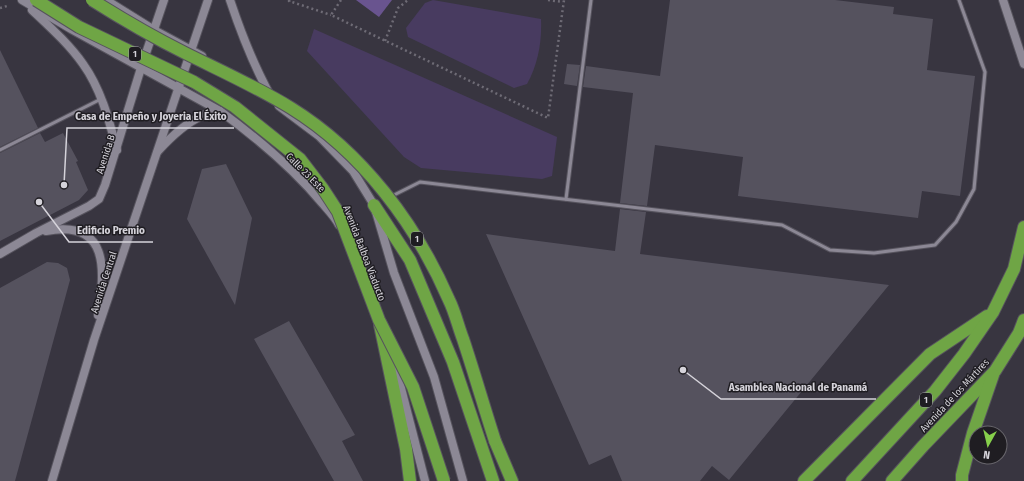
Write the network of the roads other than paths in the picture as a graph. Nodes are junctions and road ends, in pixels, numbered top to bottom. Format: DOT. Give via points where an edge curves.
graph roads {
  1 [pos="36,0"];
  2 [pos="92,0"];
  3 [pos="106,0"];
  4 [pos="164,0"];
  5 [pos="208,0"];
  6 [pos="230,0"];
  7 [pos="592,0"];
  8 [pos="959,0"];
  9 [pos="1003,0"];
  10 [pos="22,1"];
  11 [pos="154,30"];
  12 [pos="191,49"];
  13 [pos="1024,64"];
  14 [pos="141,68"];
  15 [pos="179,87"];
  16 [pos="101,99"];
  17 [pos="274,103"];
  18 [pos="220,111"];
  19 [pos="0,150"];
  20 [pos="117,150"];
  21 [pos="156,153"];
  22 [pos="387,198"];
  23 [pos="566,199"];
  24 [pos="377,203"];
  25 [pos="1024,227"];
  26 [pos="36,233"];
  27 [pos="0,254"];
  28 [pos="993,312"];
  29 [pos="379,320"];
  30 [pos="1024,320"];
  31 [pos="94,340"];
  32 [pos="995,371"];
  33 [pos="495,441"];
  34 [pos="52,481"];
  35 [pos="410,481"];
  36 [pos="425,481"];
  37 [pos="444,481"];
  38 [pos="463,481"];
  39 [pos="493,481"];
  40 [pos="504,481"];
  41 [pos="512,481"];
  42 [pos="804,481"];
  43 [pos="852,481"];
  44 [pos="892,481"];
  45 [pos="962,481"];
  1 -- 29 [label="highway, Avenida Balboa Viaducto / 1, bridge" via="79,27 194,82 235,107 300,159 338,212"];
  2 -- 33 [label="highway, 1, bridge" via="124,20 292,108 323,130 359,163 395,205 419,241 450,300"];
  3 -- 11 [label="main road"];
  4 -- 11 [label="main road, Avenida B"];
  5 -- 12 [label="main road, Avenida Central"];
  6 -- 17 [label="main road" via="256,70"];
  7 -- 23 [label="lane"];
  8 -- 23 [label="lane" via="985,72 974,189 956,222 935,245 874,253 830,250 782,225"];
  9 -- 13 [label="main road"];
  10 -- 14 [label="main road, Calle 23 Este / 1"];
  10 -- 16 [label="main road" via="83,64"];
  11 -- 12 [label="main road"];
  11 -- 14 [label="main road, Avenida B"];
  12 -- 15 [label="main road, Avenida Central"];
  12 -- 17 [label="main road"];
  14 -- 15 [label="main road, Calle 23 Este / 1"];
  14 -- 20 [label="main road, Avenida B"];
  15 -- 18 [label="main road, Calle 23 Este / 1"];
  15 -- 21 [label="main road, Avenida Central"];
  16 -- 19 [label="lane"];
  16 -- 20 [label="main road"];
  17 -- 24 [label="main road" via="319,136 353,171"];
  18 -- 21 [label="main road" via="202,116 185,126"];
  18 -- 36 [label="main road, Calle 23 Este / 1" via="309,186 338,222 360,261 377,302 400,379"];
  20 -- 26 [label="main road, Avenida B" via="98,199"];
  21 -- 31 [label="main road, Avenida Central"];
  22 -- 23 [label="lane" via="420,182"];
  24 -- 38 [label="main road" via="394,273 434,377"];
  24 -- 39 [label="highway" via="410,260 453,362"];
  25 -- 28 [label="highway, Avenida de los Mártires / 1" via="1014,269"];
  26 -- 27 [label="main road, Avenida B"];
  26 -- 31 [label="main road" via="58,229 76,230 92,240 98,249 103,277"];
  28 -- 42 [label="highway" via="930,354"];
  28 -- 43 [label="highway, Avenida de los Mártires / 1" via="935,391"];
  29 -- 35 [label="highway, Avenida Balboa Viaducto, bridge" via="406,449"];
  29 -- 37 [label="highway, bridge" via="413,387"];
  30 -- 32 [label="highway, Avenida de los Mártires" via="1019,333"];
  31 -- 34 [label="main road, Avenida Central"];
  32 -- 44 [label="highway, Avenida de los Mártires"];
  32 -- 45 [label="highway" via="973,433"];
  33 -- 40 [label="highway"];
  33 -- 41 [label="highway"];
}
